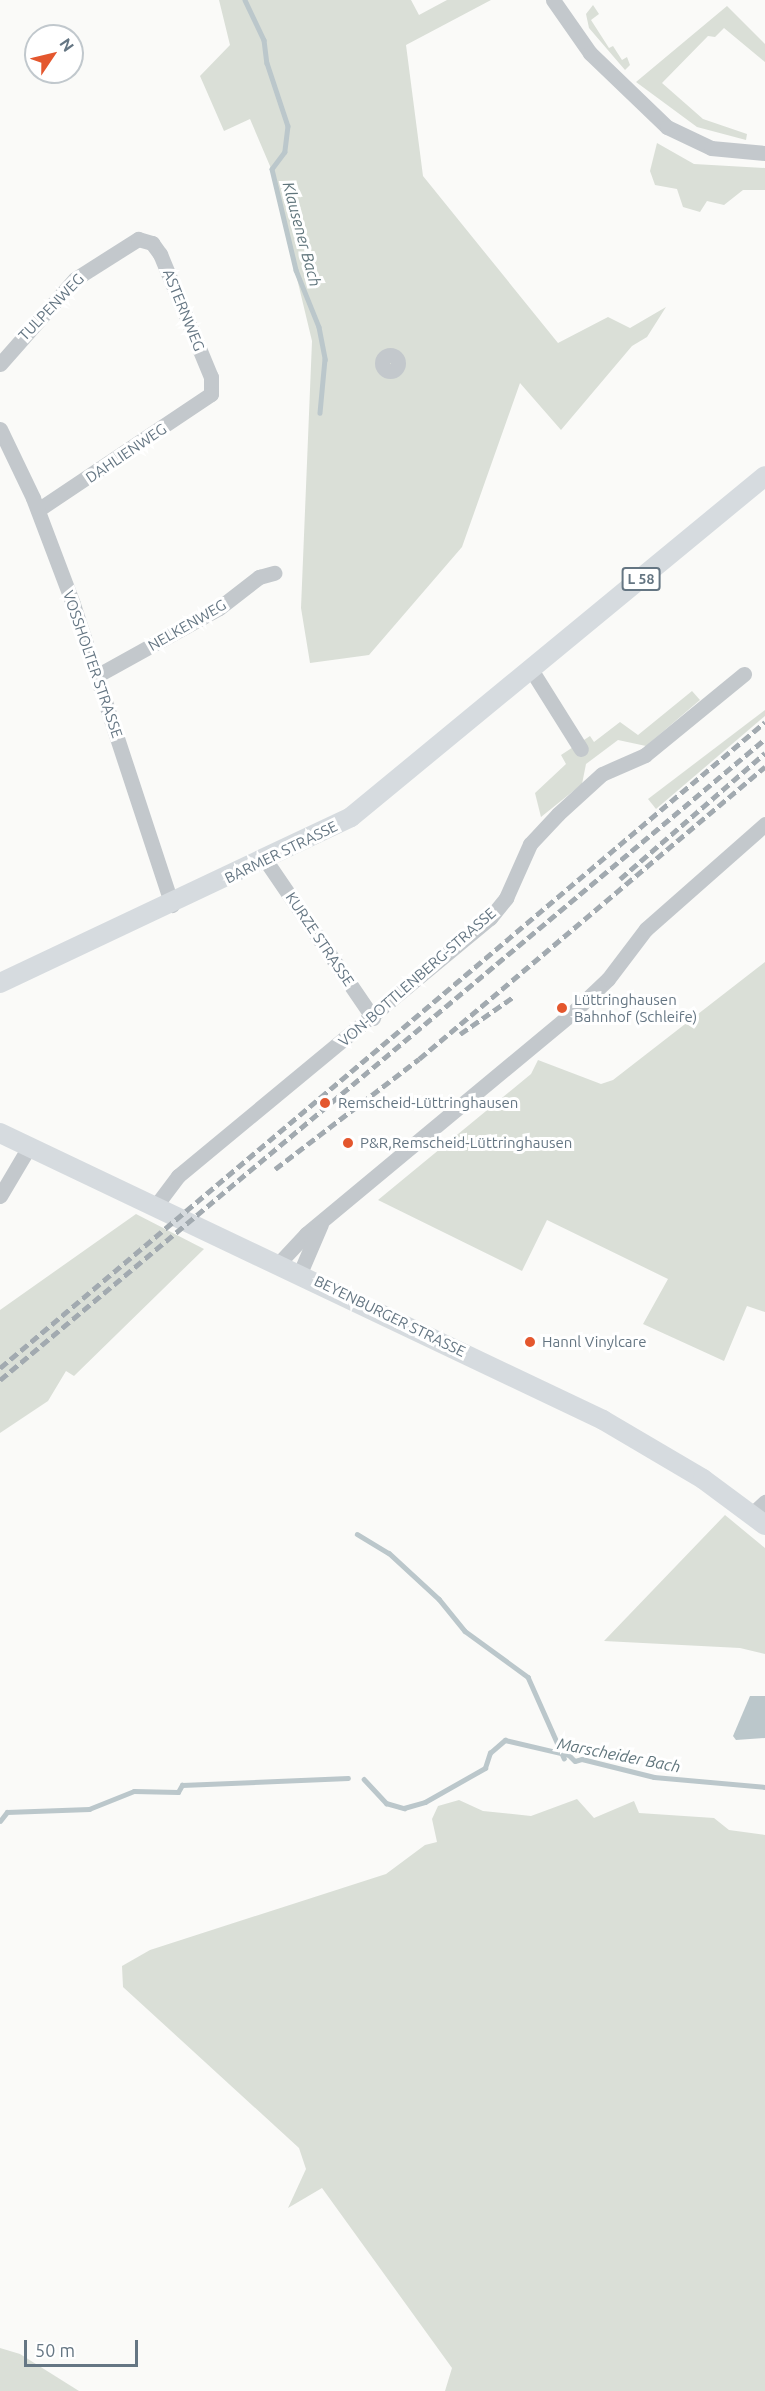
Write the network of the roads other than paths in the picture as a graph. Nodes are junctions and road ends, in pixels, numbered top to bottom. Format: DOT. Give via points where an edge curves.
graph roads {
  1 [pos="553,0"];
  2 [pos="765,153"];
  3 [pos="138,239"];
  4 [pos="0,364"];
  5 [pos="211,394"];
  6 [pos="0,429"];
  7 [pos="765,476"];
  8 [pos="38,510"];
  9 [pos="274,573"];
  10 [pos="532,671"];
  11 [pos="744,674"];
  12 [pos="98,675"];
  13 [pos="581,749"];
  14 [pos="765,824"];
  15 [pos="266,861"];
  16 [pos="172,905"];
  17 [pos="0,983"];
  18 [pos="373,1018"];
  19 [pos="0,1133"];
  20 [pos="29,1147"];
  21 [pos="0,1196"];
  22 [pos="157,1204"];
  23 [pos="321,1224"];
  24 [pos="279,1263"];
  25 [pos="300,1274"];
  26 [pos="761,1514"];
  1 -- 2 [label="street" via="590,53 667,127 711,148"];
  3 -- 4 [label="street, TULPENWEG" via="75,279"];
  3 -- 5 [label="street, ASTERNWEG" via="152,243 180,292 211,377"];
  5 -- 8 [label="street, DAHLIENWEG"];
  6 -- 8 [label="street, VOSSHOLTER STRASSE"];
  7 -- 10 [label="main road, BARMER STRASSE / L 58"];
  8 -- 12 [label="street, VOSSHOLTER STRASSE"];
  9 -- 12 [label="street, NELKENWEG" via="259,577 219,608"];
  10 -- 13 [label="street"];
  10 -- 15 [label="main road, BARMER STRASSE / L 58" via="351,817"];
  11 -- 18 [label="street, VON-BOTTLENBERG-STRASSE" via="645,755 602,774 540,830 506,898 490,918"];
  12 -- 16 [label="street, VOSSHOLTER STRASSE"];
  14 -- 23 [label="street" via="646,929 608,979 570,1015"];
  15 -- 16 [label="main road, BARMER STRASSE / L 58"];
  15 -- 18 [label="street, KURZE STRASSE"];
  16 -- 17 [label="main road, BARMER STRASSE / L 58"];
  18 -- 22 [label="street, VON-BOTTLENBERG-STRASSE" via="178,1176"];
  19 -- 20 [label="main road, BEYENBURGER STRASSE"];
  20 -- 21 [label="street"];
  20 -- 22 [label="main road, BEYENBURGER STRASSE"];
  22 -- 24 [label="main road, BEYENBURGER STRASSE"];
  23 -- 24 [label="street" via="299,1239"];
  23 -- 25 [label="street"];
  24 -- 25 [label="main road, BEYENBURGER STRASSE"];
  25 -- 26 [label="main road, BEYENBURGER STRASSE" via="603,1420"];
}
